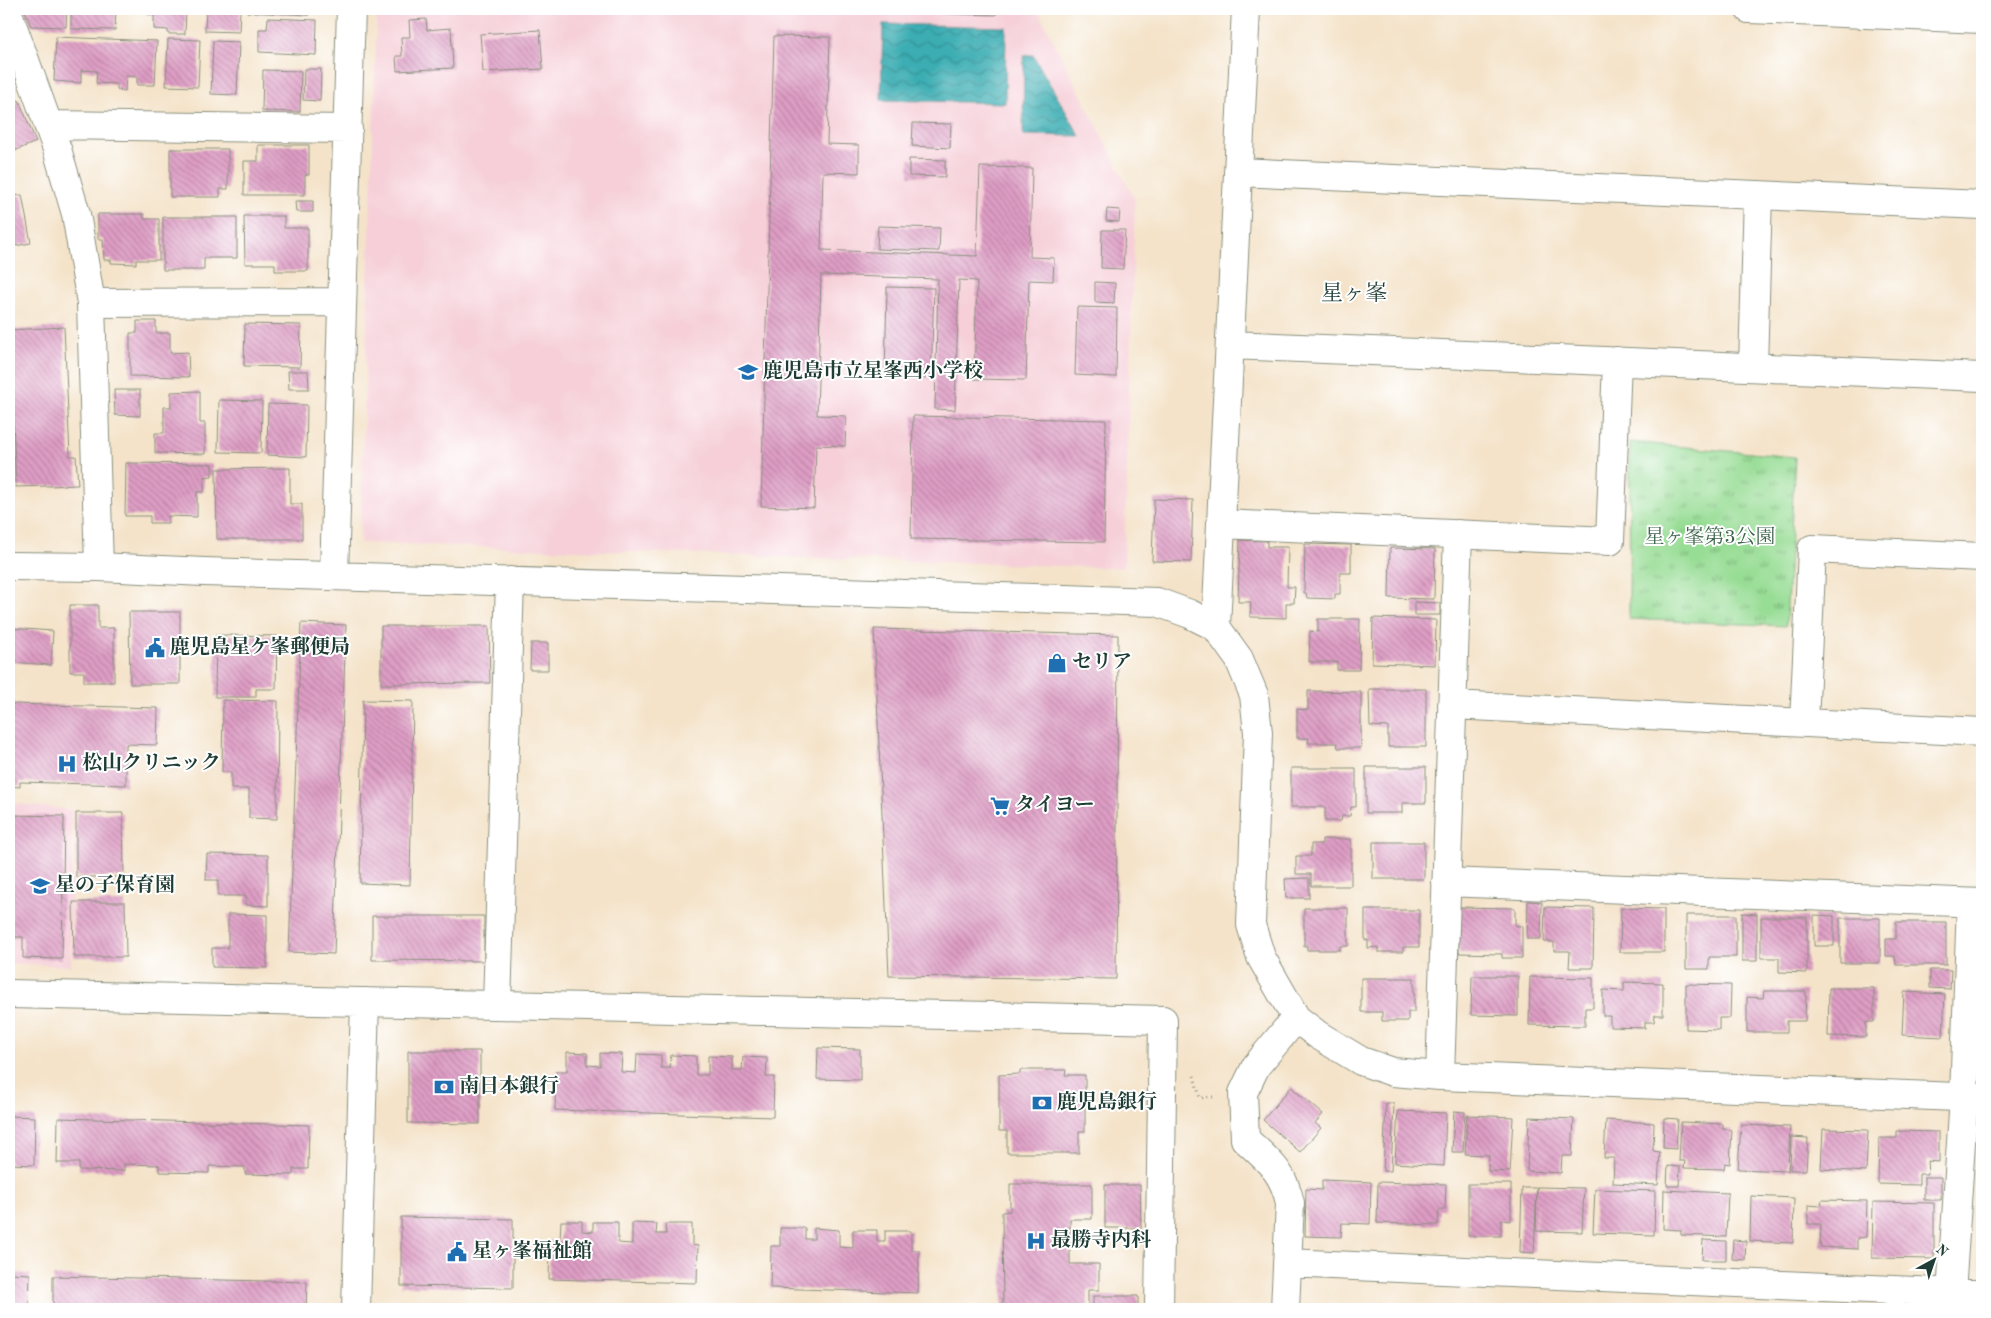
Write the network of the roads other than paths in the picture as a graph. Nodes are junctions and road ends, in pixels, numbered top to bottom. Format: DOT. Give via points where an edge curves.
graph roads {
  1 [pos="351,9"];
  2 [pos="1246,9"];
  3 [pos="1749,9"];
  4 [pos="9,16"];
  5 [pos="1982,19"];
  6 [pos="48,125"];
  7 [pos="348,129"];
  8 [pos="1238,172"];
  9 [pos="1758,195"];
  10 [pos="1982,206"];
  11 [pos="342,302"];
  12 [pos="91,303"];
  13 [pos="1230,345"];
  14 [pos="1617,361"];
  15 [pos="1753,367"];
  16 [pos="1982,377"];
  17 [pos="1221,524"];
  18 [pos="1458,534"];
  19 [pos="1982,558"];
  20 [pos="9,566"];
  21 [pos="99,567"];
  22 [pos="334,575"];
  23 [pos="510,582"];
  24 [pos="1216,627"];
  25 [pos="1452,705"];
  26 [pos="1804,723"];
  27 [pos="1982,732"];
  28 [pos="1446,882"];
  29 [pos="1976,903"];
  30 [pos="9,994"];
  31 [pos="364,1002"];
  32 [pos="497,1005"];
  33 [pos="1296,1018"];
  34 [pos="1440,1076"];
  35 [pos="1973,1098"];
  36 [pos="1287,1263"];
  37 [pos="1982,1294"];
  38 [pos="1950,1301"];
  39 [pos="356,1309"];
  40 [pos="1159,1309"];
  41 [pos="1285,1309"];
  1 -- 7 [label="street"];
  2 -- 8 [label="street"];
  3 -- 5 [label="street"];
  4 -- 6 [label="street"];
  6 -- 7 [label="street"];
  6 -- 12 [label="street" via="76,214"];
  7 -- 11 [label="street"];
  8 -- 9 [label="street"];
  8 -- 13 [label="street"];
  9 -- 10 [label="street"];
  9 -- 15 [label="street"];
  11 -- 12 [label="street"];
  11 -- 22 [label="street"];
  12 -- 21 [label="street"];
  13 -- 14 [label="street"];
  13 -- 17 [label="street"];
  14 -- 15 [label="street"];
  14 -- 18 [label="street" via="1610,541"];
  15 -- 16 [label="street"];
  17 -- 18 [label="street"];
  17 -- 24 [label="street"];
  18 -- 25 [label="street"];
  19 -- 26 [label="street" via="1812,549"];
  20 -- 21 [label="street"];
  21 -- 22 [label="street"];
  22 -- 23 [label="street"];
  23 -- 24 [label="street" via="1157,602"];
  23 -- 32 [label="street"];
  24 -- 33 [label="street" via="1239,659 1254,695 1258,733 1251,925 1260,957"];
  25 -- 26 [label="street"];
  25 -- 28 [label="street"];
  26 -- 27 [label="street"];
  28 -- 29 [label="street"];
  28 -- 34 [label="street"];
  29 -- 35 [label="street"];
  30 -- 31 [label="street"];
  31 -- 32 [label="street"];
  31 -- 39 [label="street"];
  32 -- 40 [label="street" via="1164,1020"];
  33 -- 34 [label="street" via="1361,1061 1393,1072"];
  33 -- 36 [label="street" via="1256,1066 1243,1093 1245,1139 1277,1168 1287,1186 1290,1203"];
  34 -- 35 [label="street"];
  35 -- 38 [label="street"];
  36 -- 38 [label="street"];
  36 -- 41 [label="street"];
  37 -- 38 [label="street"];
}
